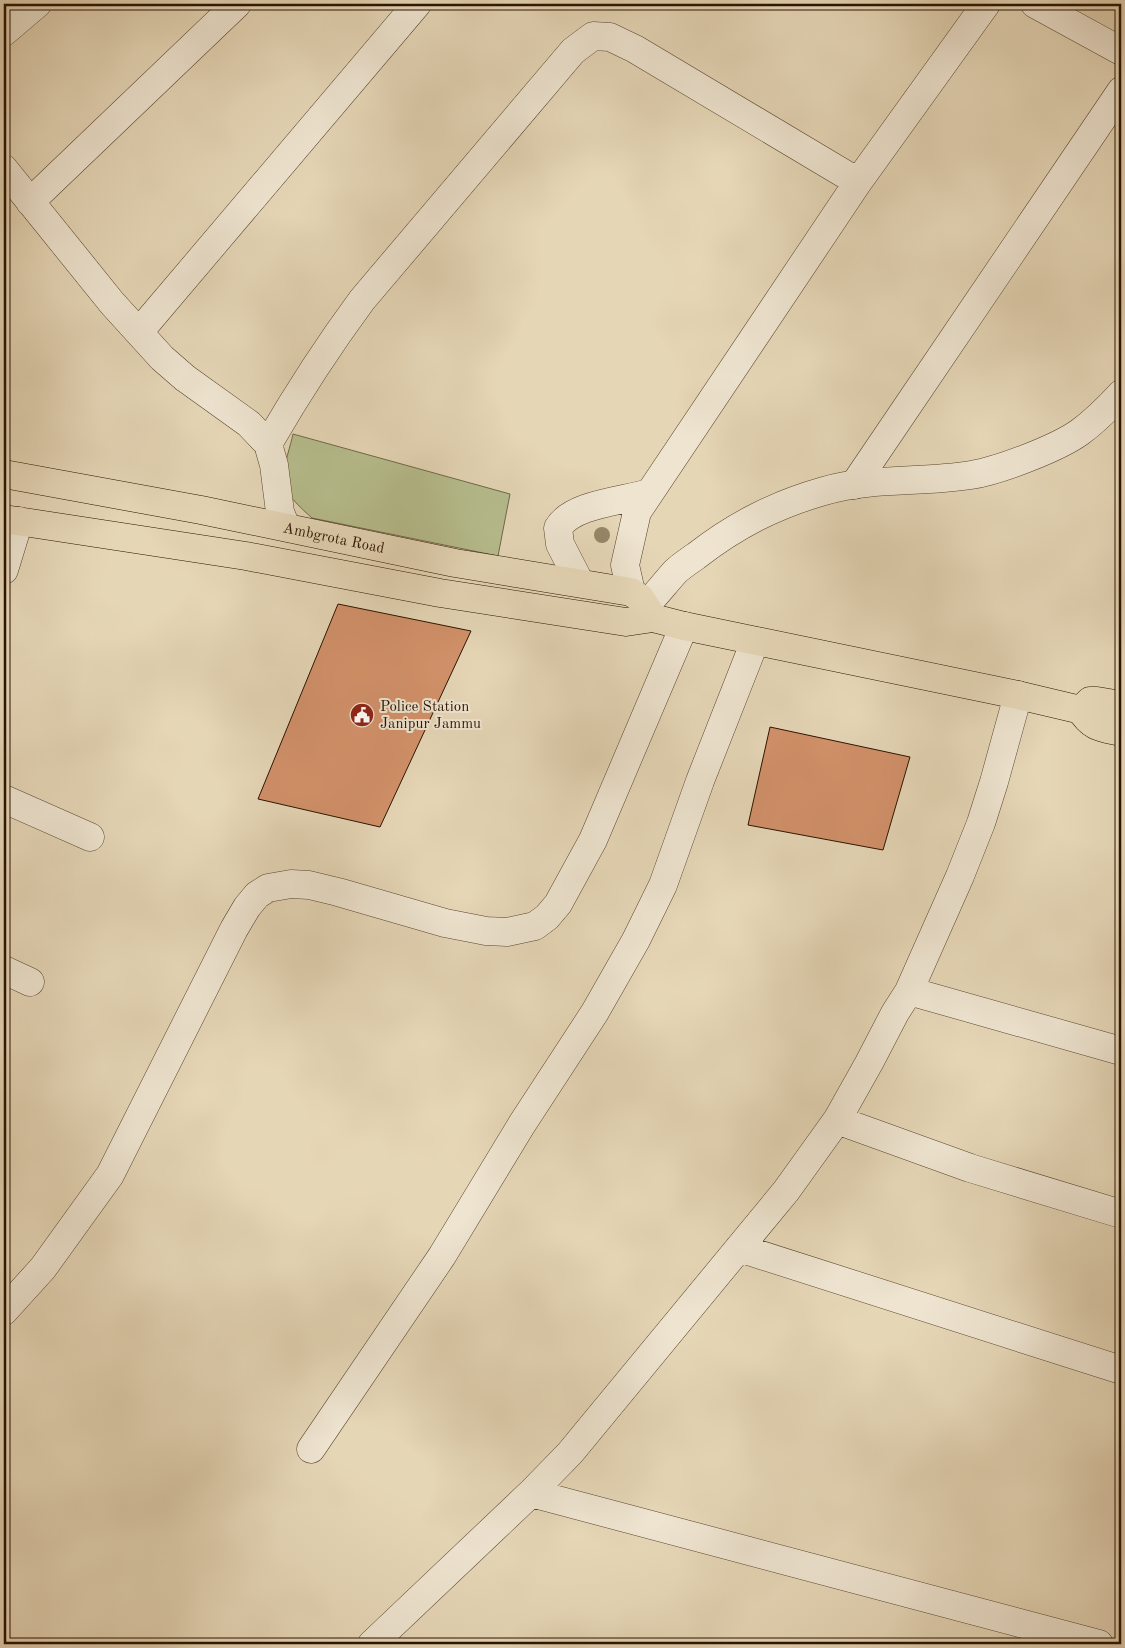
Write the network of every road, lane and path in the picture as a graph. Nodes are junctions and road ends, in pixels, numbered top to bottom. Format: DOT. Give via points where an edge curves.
graph roads {
  1 [pos="37,4"];
  2 [pos="237,4"];
  3 [pos="417,4"];
  4 [pos="986,4"];
  5 [pos="1035,4"];
  6 [pos="4,32"];
  7 [pos="1121,51"];
  8 [pos="1121,90"];
  9 [pos="4,169"];
  10 [pos="858,182"];
  11 [pos="30,202"];
  12 [pos="140,332"];
  13 [pos="1121,394"];
  14 [pos="268,444"];
  15 [pos="4,474"];
  16 [pos="854,485"];
  17 [pos="649,493"];
  18 [pos="11,520"];
  19 [pos="286,526"];
  20 [pos="4,570"];
  21 [pos="580,583"];
  22 [pos="643,605"];
  23 [pos="684,626"];
  24 [pos="755,641"];
  25 [pos="1018,695"];
  26 [pos="1121,706"];
  27 [pos="1081,710"];
  28 [pos="1121,732"];
  29 [pos="4,799"];
  30 [pos="90,836"];
  31 [pos="4,970"];
  32 [pos="30,982"];
  33 [pos="909,991"];
  34 [pos="1121,1051"];
  35 [pos="837,1120"];
  36 [pos="1121,1214"];
  37 [pos="739,1248"];
  38 [pos="5,1308"];
  39 [pos="1121,1370"];
  40 [pos="311,1449"];
  41 [pos="531,1493"];
  42 [pos="372,1644"];
  43 [pos="1099,1644"];
  1 -- 6 [label="street"];
  2 -- 11 [label="street"];
  3 -- 12 [label="street"];
  4 -- 10 [label="street"];
  5 -- 7 [label="street"];
  8 -- 16 [label="street"];
  9 -- 11 [label="street"];
  10 -- 14 [label="street" via="635,49 610,37 593,36 573,51 362,300 331,342"];
  10 -- 17 [label="street"];
  11 -- 12 [label="street" via="112,303"];
  12 -- 14 [label="street" via="162,358 208,396 238,415"];
  13 -- 16 [label="street" via="1078,434 1008,465 972,475"];
  14 -- 19 [label="street" via="280,512"];
  15 -- 19 [label="main road, Ambgrota Road"];
  16 -- 22 [label="street" via="825,490 779,506 729,531 676,571"];
  17 -- 21 [label="street" via="579,511 562,520 558,528 560,544"];
  17 -- 22 [label="street" via="637,512 625,564"];
  18 -- 20 [label="street"];
  18 -- 22 [label="main road" via="246,556 440,593 626,622"];
  19 -- 21 [label="main road, Ambgrota Road" via="455,563"];
  21 -- 22 [label="main road, Ambgrota Road"];
  22 -- 23 [label="main road, Ambgrota Road"];
  23 -- 24 [label="main road, Ambgrota Road"];
  23 -- 38 [label="street" via="593,840 558,904 535,926 507,932 486,931 445,923 309,885 279,885 257,895 234,929 110,1175 43,1268"];
  24 -- 25 [label="main road, Ambgrota Road"];
  24 -- 40 [label="street" via="662,885 636,940 595,1012 442,1256"];
  25 -- 27 [label="main road, Ambgrota Road"];
  25 -- 33 [label="street" via="981,823"];
  26 -- 27 [label="main road" via="1090,701"];
  27 -- 28 [label="main road" via="1090,723"];
  29 -- 30 [label="street"];
  31 -- 32 [label="street"];
  33 -- 34 [label="street"];
  33 -- 35 [label="street"];
  35 -- 36 [label="street" via="970,1168"];
  35 -- 37 [label="street" via="786,1191"];
  37 -- 39 [label="street"];
  37 -- 41 [label="street" via="570,1453"];
  41 -- 42 [label="street"];
  41 -- 43 [label="street"];
}
